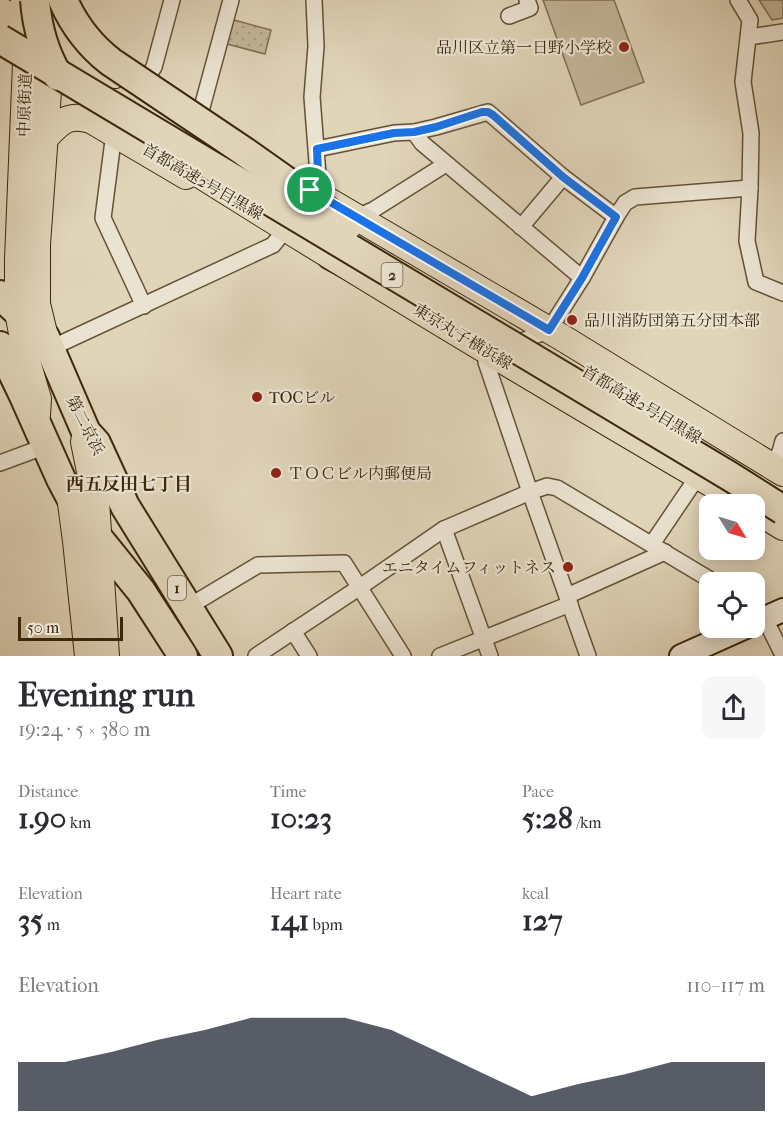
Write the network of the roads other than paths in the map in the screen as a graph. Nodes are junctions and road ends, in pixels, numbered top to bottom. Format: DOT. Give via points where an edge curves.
graph roads {
  1 [pos="24,0"];
  2 [pos="57,0"];
  3 [pos="63,0"];
  4 [pos="68,0"];
  5 [pos="172,0"];
  6 [pos="231,0"];
  7 [pos="314,0"];
  8 [pos="527,0"];
  9 [pos="738,0"];
  10 [pos="0,10"];
  11 [pos="20,15"];
  12 [pos="509,16"];
  13 [pos="783,32"];
  14 [pos="749,37"];
  15 [pos="0,39"];
  16 [pos="54,41"];
  17 [pos="0,48"];
  18 [pos="26,63"];
  19 [pos="49,78"];
  20 [pos="140,88"];
  21 [pos="198,122"];
  22 [pos="414,132"];
  23 [pos="114,133"];
  24 [pos="45,138"];
  25 [pos="317,149"];
  26 [pos="446,164"];
  27 [pos="563,177"];
  28 [pos="750,188"];
  29 [pos="310,190"];
  30 [pos="616,217"];
  31 [pos="352,222"];
  32 [pos="521,227"];
  33 [pos="286,229"];
  34 [pos="9,265"];
  35 [pos="582,278"];
  36 [pos="783,293"];
  37 [pos="9,303"];
  38 [pos="144,306"];
  39 [pos="549,330"];
  40 [pos="48,343"];
  41 [pos="491,344"];
  42 [pos="0,346"];
  43 [pos="86,432"];
  44 [pos="41,435"];
  45 [pos="783,441"];
  46 [pos="0,463"];
  47 [pos="698,476"];
  48 [pos="779,476"];
  49 [pos="530,492"];
  50 [pos="729,494"];
  51 [pos="70,496"];
  52 [pos="783,510"];
  53 [pos="765,516"];
  54 [pos="783,527"];
  55 [pos="444,529"];
  56 [pos="99,538"];
  57 [pos="658,548"];
  58 [pos="699,573"];
  59 [pos="360,587"];
  60 [pos="102,599"];
  61 [pos="569,600"];
  62 [pos="188,608"];
  63 [pos="162,621"];
  64 [pos="765,626"];
  65 [pos="293,631"];
  66 [pos="718,638"];
  67 [pos="484,639"];
  68 [pos="783,655"];
  69 [pos="88,656"];
  70 [pos="106,656"];
  71 [pos="183,656"];
  72 [pos="218,656"];
  73 [pos="256,656"];
  74 [pos="309,656"];
  75 [pos="403,656"];
  76 [pos="440,656"];
  77 [pos="490,656"];
  78 [pos="588,656"];
  79 [pos="681,656"];
  1 -- 11 [label="main road, 中原街道 / 2"];
  2 -- 16 [label="main road, 中原街道"];
  3 -- 31 [label="highway, 首都高速2号目黒線 / 2, bridge" via="83,35 111,63 310,198"];
  4 -- 20 [label="main road, 2" via="82,29"];
  5 -- 20 [label="street" via="154,67"];
  6 -- 21 [label="street"];
  7 -- 25 [label="street" via="312,97"];
  8 -- 12 [label="street" via="530,8"];
  9 -- 14 [label="street" via="750,20"];
  10 -- 11 [label="main road, 2"];
  11 -- 16 [label="main road, 2"];
  11 -- 18 [label="main road, 中原街道 / 2"];
  11 -- 31 [label="highway, 首都高速2号目黒線 / 2, bridge"];
  11 -- 41 [label="highway, 首都高速2号目黒線 / 2, bridge" via="39,31 50,61 66,86 96,116 341,260 449,316"];
  13 -- 14 [label="street"];
  14 -- 28 [label="street" via="743,82 751,133"];
  15 -- 41 [label="highway, 首都高速2号目黒線 / 2, bridge"];
  16 -- 19 [label="main road, 中原街道"];
  16 -- 20 [label="main road, 2"];
  17 -- 18 [label="main road, 東京丸子横浜線 / 2"];
  18 -- 19 [label="main road, 東京丸子横浜線 / 2"];
  18 -- 34 [label="main road, 中原街道 / 2"];
  19 -- 24 [label="main road, 中原街道"];
  19 -- 33 [label="main road, 東京丸子横浜線 / 2"];
  20 -- 21 [label="main road, 2"];
  21 -- 29 [label="main road, 2"];
  22 -- 25 [label="street"];
  22 -- 26 [label="street"];
  22 -- 27 [label="street" via="488,112"];
  23 -- 24 [label="main road" via="91,120 72,117 58,124"];
  23 -- 33 [label="main road" via="263,222"];
  23 -- 38 [label="street" via="103,218"];
  24 -- 40 [label="main road, 中原街道" via="37,304"];
  25 -- 29 [label="street" via="318,175"];
  26 -- 31 [label="street"];
  26 -- 32 [label="street"];
  27 -- 30 [label="street"];
  27 -- 32 [label="street"];
  28 -- 30 [label="street" via="635,196"];
  28 -- 36 [label="street" via="747,241 756,282"];
  29 -- 31 [label="main road, 2"];
  30 -- 35 [label="street"];
  31 -- 39 [label="main road, 2"];
  31 -- 48 [label="highway, 首都高速2号目黒線 / 2"];
  32 -- 35 [label="street"];
  33 -- 38 [label="street" via="273,245"];
  33 -- 41 [label="main road, 東京丸子横浜線 / 2"];
  34 -- 37 [label="main road, 中原街道 / 2"];
  35 -- 39 [label="street"];
  37 -- 40 [label="highway, 第二京浜 / 1"];
  37 -- 44 [label="main road, 中原街道 / 2" via="38,399"];
  38 -- 40 [label="street"];
  39 -- 41 [label="street"];
  39 -- 48 [label="main road, 2"];
  40 -- 43 [label="highway, 第二京浜 / 1"];
  41 -- 47 [label="main road, 東京丸子横浜線 / 2"];
  41 -- 49 [label="street" via="486,362"];
  41 -- 52 [label="highway, 首都高速2号目黒線 / 2, bridge"];
  42 -- 44 [label="highway, 1"];
  43 -- 56 [label="main road" via="84,441"];
  43 -- 62 [label="highway, 第二京浜 / 1" via="96,443 126,506"];
  44 -- 46 [label="street"];
  44 -- 51 [label="highway, 1"];
  45 -- 48 [label="street"];
  47 -- 50 [label="main road, 東京丸子横浜線 / 2"];
  47 -- 57 [label="street"];
  49 -- 55 [label="street"];
  49 -- 57 [label="street" via="547,486 557,488"];
  49 -- 61 [label="street"];
  51 -- 56 [label="highway, 1"];
  51 -- 69 [label="main road"];
  53 -- 54 [label="main road"];
  55 -- 59 [label="street"];
  55 -- 67 [label="street"];
  56 -- 60 [label="main road"];
  56 -- 63 [label="highway, 1"];
  57 -- 58 [label="street"];
  57 -- 61 [label="street"];
  59 -- 62 [label="street" via="344,563 258,565"];
  59 -- 65 [label="street"];
  59 -- 75 [label="street"];
  60 -- 63 [label="main road" via="110,581 121,579 139,593"];
  60 -- 70 [label="main road"];
  61 -- 67 [label="street"];
  61 -- 78 [label="street"];
  62 -- 72 [label="highway, 第二京浜 / 1"];
  63 -- 71 [label="highway, 1"];
  64 -- 68 [label="street"];
  65 -- 73 [label="street"];
  65 -- 74 [label="street"];
  66 -- 79 [label="street"];
  67 -- 76 [label="street"];
  67 -- 77 [label="street"];
}
